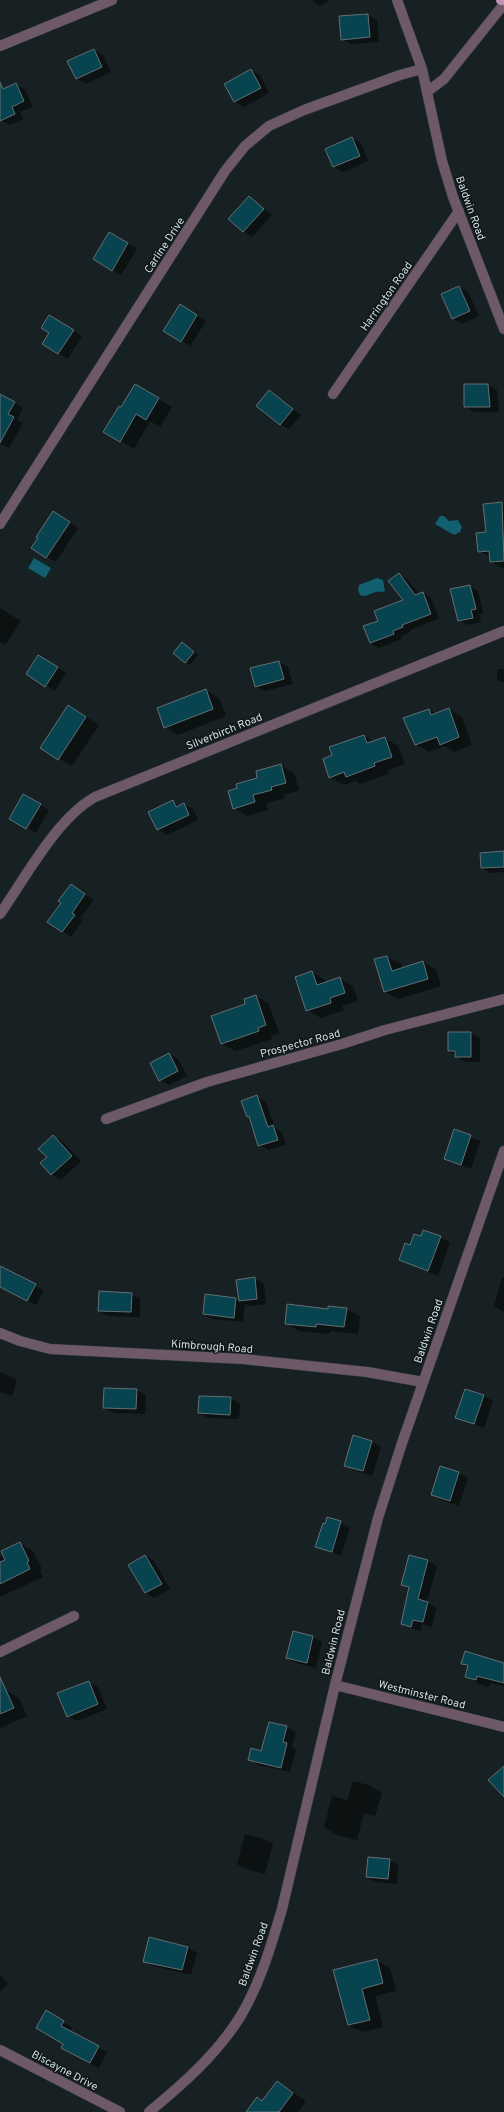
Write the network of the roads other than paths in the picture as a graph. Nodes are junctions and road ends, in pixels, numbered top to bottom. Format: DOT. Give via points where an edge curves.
graph roads {
  1 [pos="112,0"];
  2 [pos="397,0"];
  3 [pos="504,4"];
  4 [pos="0,46"];
  5 [pos="422,69"];
  6 [pos="428,91"];
  7 [pos="459,211"];
  8 [pos="504,329"];
  9 [pos="333,394"];
  10 [pos="0,524"];
  11 [pos="504,631"];
  12 [pos="0,914"];
  13 [pos="504,999"];
  14 [pos="106,1118"];
  15 [pos="504,1151"];
  16 [pos="0,1333"];
  17 [pos="423,1382"];
  18 [pos="74,1616"];
  19 [pos="0,1652"];
  20 [pos="335,1685"];
  21 [pos="504,1727"];
  22 [pos="0,2050"];
  23 [pos="120,2112"];
  24 [pos="149,2112"];
  1 -- 4 [label="street"];
  2 -- 5 [label="street, Baldwin Road"];
  3 -- 6 [label="street" via="444,79"];
  5 -- 6 [label="street, Baldwin Road"];
  5 -- 10 [label="street, Carline Drive" via="304,110 259,132 245,146 225,171"];
  6 -- 7 [label="street, Baldwin Road" via="442,161"];
  7 -- 8 [label="street, Baldwin Road"];
  7 -- 9 [label="street, Harrington Road"];
  11 -- 12 [label="street, Silverbirch Road" via="86,802 65,821"];
  13 -- 14 [label="street, Prospector Road" via="385,1030 207,1082"];
  15 -- 17 [label="street, Baldwin Road"];
  16 -- 17 [label="street, Kimbrough Road" via="20,1342 50,1349 243,1359 367,1372"];
  17 -- 20 [label="street, Baldwin Road" via="372,1537"];
  18 -- 19 [label="street"];
  20 -- 21 [label="street, Westminster Road"];
  20 -- 24 [label="street, Baldwin Road" via="282,1909 257,1982 239,2018 221,2042"];
  22 -- 23 [label="street, Biscayne Drive"];
}
